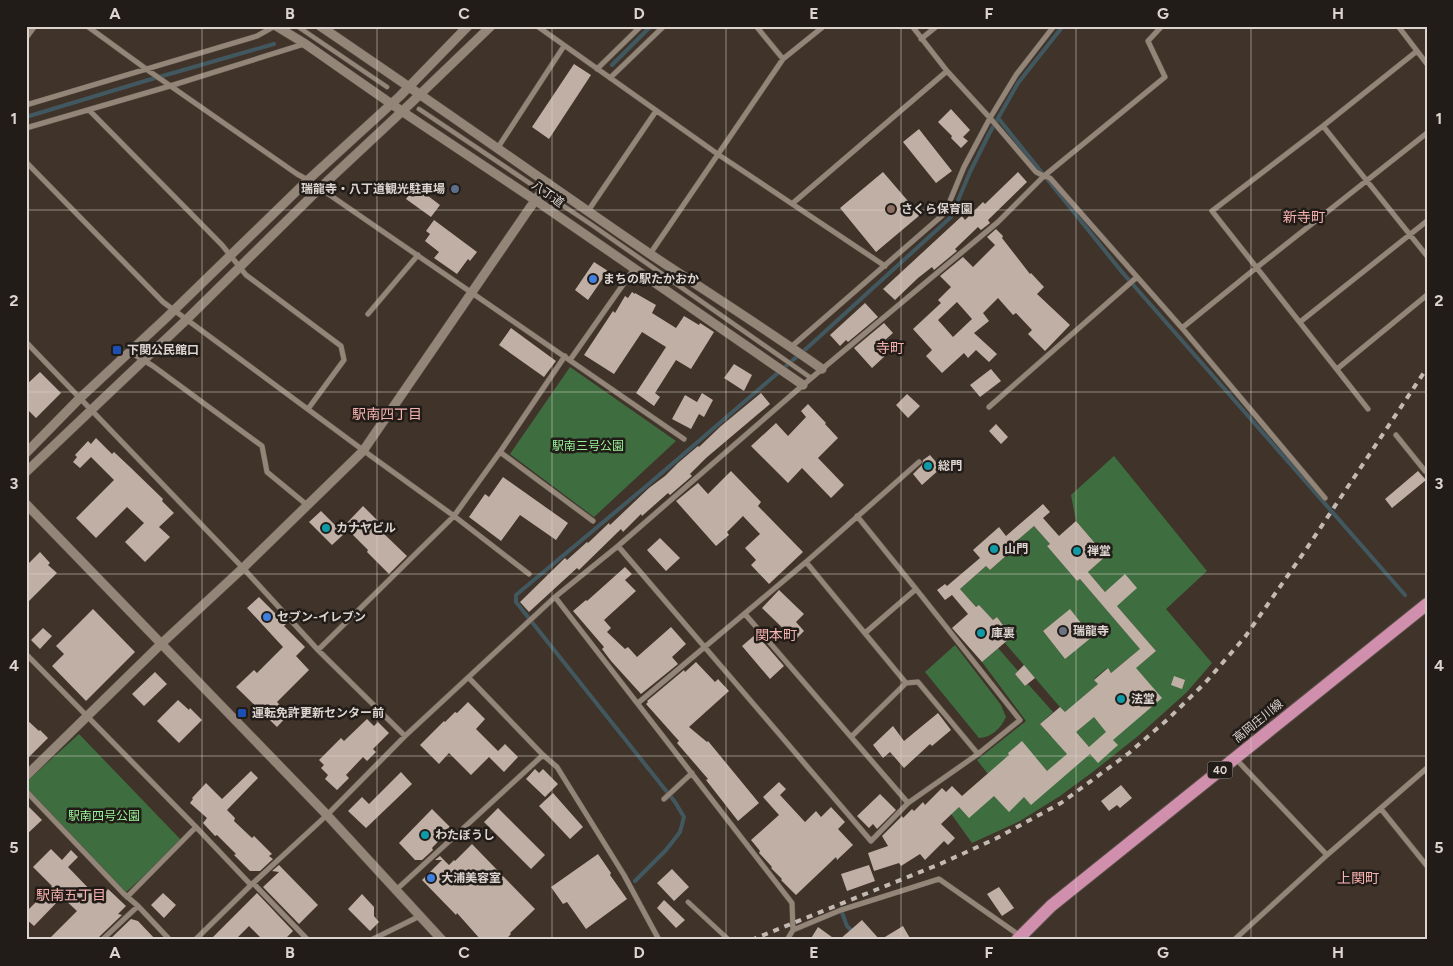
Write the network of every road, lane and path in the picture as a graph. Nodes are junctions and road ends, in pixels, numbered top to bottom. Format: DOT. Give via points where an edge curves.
graph roads {
  1 [pos="35,26"];
  2 [pos="87,26"];
  3 [pos="275,26"];
  4 [pos="297,26"];
  5 [pos="320,26"];
  6 [pos="468,26"];
  7 [pos="491,26"];
  8 [pos="536,26"];
  9 [pos="640,26"];
  10 [pos="664,26"];
  11 [pos="756,26"];
  12 [pos="824,26"];
  13 [pos="912,26"];
  14 [pos="937,26"];
  15 [pos="1054,26"];
  16 [pos="1162,26"];
  17 [pos="1398,26"];
  18 [pos="26,38"];
  19 [pos="921,39"];
  20 [pos="304,44"];
  21 [pos="564,46"];
  22 [pos="1417,51"];
  23 [pos="783,59"];
  24 [pos="1427,64"];
  25 [pos="597,69"];
  26 [pos="147,70"];
  27 [pos="947,71"];
  28 [pos="610,78"];
  29 [pos="168,84"];
  30 [pos="409,86"];
  31 [pos="388,87"];
  32 [pos="421,94"];
  33 [pos="391,104"];
  34 [pos="26,105"];
  35 [pos="420,109"];
  36 [pos="89,110"];
  37 [pos="656,111"];
  38 [pos="403,112"];
  39 [pos="990,118"];
  40 [pos="1323,126"];
  41 [pos="26,128"];
  42 [pos="1427,133"];
  43 [pos="497,148"];
  44 [pos="719,154"];
  45 [pos="26,162"];
  46 [pos="1044,176"];
  47 [pos="308,180"];
  48 [pos="1367,181"];
  49 [pos="548,183"];
  50 [pos="320,188"];
  51 [pos="535,200"];
  52 [pos="792,203"];
  53 [pos="588,211"];
  54 [pos="1427,221"];
  55 [pos="1410,234"];
  56 [pos="650,254"];
  57 [pos="231,255"];
  58 [pos="418,255"];
  59 [pos="1427,256"];
  60 [pos="240,266"];
  61 [pos="885,266"];
  62 [pos="1256,268"];
  63 [pos="634,269"];
  64 [pos="1137,277"];
  65 [pos="472,292"];
  66 [pos="1427,295"];
  67 [pos="174,310"];
  68 [pos="368,314"];
  69 [pos="186,320"];
  70 [pos="1300,322"];
  71 [pos="1182,328"];
  72 [pos="26,342"];
  73 [pos="791,347"];
  74 [pos="130,352"];
  75 [pos="567,358"];
  76 [pos="144,360"];
  77 [pos="822,369"];
  78 [pos="1337,369"];
  79 [pos="811,378"];
  80 [pos="803,385"];
  81 [pos="79,399"];
  82 [pos="989,407"];
  83 [pos="308,409"];
  84 [pos="1368,409"];
  85 [pos="90,410"];
  86 [pos="1396,435"];
  87 [pos="684,439"];
  88 [pos="363,450"];
  89 [pos="500,452"];
  90 [pos="26,453"];
  91 [pos="919,462"];
  92 [pos="1426,471"];
  93 [pos="26,472"];
  94 [pos="1325,498"];
  95 [pos="26,504"];
  96 [pos="307,505"];
  97 [pos="454,516"];
  98 [pos="857,516"];
  99 [pos="593,521"];
  100 [pos="618,546"];
  101 [pos="806,562"];
  102 [pos="243,568"];
  103 [pos="529,574"];
  104 [pos="916,589"];
  105 [pos="555,598"];
  106 [pos="1425,608"];
  107 [pos="745,614"];
  108 [pos="865,634"];
  109 [pos="161,644"];
  110 [pos="704,648"];
  111 [pos="318,650"];
  112 [pos="26,654"];
  113 [pos="469,678"];
  114 [pos="906,683"];
  115 [pos="638,704"];
  116 [pos="87,716"];
  117 [pos="405,736"];
  118 [pos="851,737"];
  119 [pos="978,754"];
  120 [pos="543,755"];
  121 [pos="1235,758"];
  122 [pos="1427,768"];
  123 [pos="692,773"];
  124 [pos="26,776"];
  125 [pos="26,791"];
  126 [pos="664,799"];
  127 [pos="908,803"];
  128 [pos="1381,809"];
  129 [pos="327,815"];
  130 [pos="196,827"];
  131 [pos="1328,855"];
  132 [pos="1425,860"];
  133 [pos="1427,866"];
  134 [pos="252,884"];
  135 [pos="396,890"];
  136 [pos="127,897"];
  137 [pos="688,902"];
  138 [pos="138,906"];
  139 [pos="420,916"];
  140 [pos="793,930"];
  141 [pos="658,938"];
  142 [pos="1021,938"];
  143 [pos="102,940"];
  144 [pos="170,940"];
  145 [pos="195,940"];
  146 [pos="308,940"];
  147 [pos="371,940"];
  148 [pos="442,940"];
  149 [pos="729,940"];
  150 [pos="788,940"];
  151 [pos="1234,940"];
  1 -- 18 [label="street"];
  2 -- 26 [label="street"];
  3 -- 20 [label="street, 八丁道"];
  3 -- 26 [label="street" via="257,36"];
  4 -- 31 [label="street"];
  5 -- 30 [label="street, 八丁道"];
  6 -- 30 [label="street"];
  7 -- 32 [label="street"];
  8 -- 21 [label="street"];
  9 -- 25 [label="street"];
  10 -- 28 [label="street"];
  11 -- 23 [label="street"];
  12 -- 23 [label="street"];
  13 -- 19 [label="street"];
  14 -- 19 [label="street"];
  15 -- 39 [label="street" via="1016,75"];
  16 -- 46 [label="street" via="1148,41 1165,76"];
  17 -- 22 [label="street"];
  19 -- 27 [label="street"];
  20 -- 29 [label="street"];
  20 -- 33 [label="street, 八丁道"];
  21 -- 25 [label="street"];
  21 -- 43 [label="street"];
  22 -- 24 [label="street"];
  22 -- 40 [label="street"];
  23 -- 44 [label="street"];
  25 -- 28 [label="street"];
  26 -- 29 [label="street"];
  26 -- 34 [label="street"];
  27 -- 39 [label="street"];
  27 -- 52 [label="street"];
  28 -- 37 [label="street"];
  29 -- 36 [label="street"];
  29 -- 47 [label="street"];
  30 -- 32 [label="street, 八丁道"];
  30 -- 33 [label="street"];
  32 -- 38 [label="street"];
  32 -- 43 [label="street, 八丁道"];
  33 -- 38 [label="street, 八丁道"];
  33 -- 47 [label="street"];
  35 -- 79 [label="street"];
  36 -- 41 [label="street"];
  36 -- 57 [label="street"];
  37 -- 44 [label="street"];
  37 -- 53 [label="street"];
  38 -- 50 [label="street"];
  38 -- 51 [label="street, 八丁道"];
  39 -- 46 [label="street" via="1036,172"];
  39 -- 61 [label="street" via="964,167 945,213"];
  40 -- 48 [label="street"];
  40 -- 62 [label="street" via="1212,212"];
  42 -- 48 [label="street"];
  43 -- 49 [label="street, 八丁道"];
  44 -- 52 [label="street"];
  44 -- 56 [label="street"];
  45 -- 67 [label="street"];
  46 -- 64 [label="street" via="1050,178"];
  46 -- 77 [label="street" via="998,222"];
  47 -- 50 [label="street"];
  47 -- 57 [label="street"];
  48 -- 55 [label="street"];
  48 -- 62 [label="street"];
  49 -- 51 [label="street"];
  49 -- 53 [label="street, 八丁道"];
  50 -- 58 [label="street"];
  50 -- 60 [label="street"];
  51 -- 63 [label="street, 八丁道"];
  51 -- 65 [label="street"];
  52 -- 61 [label="street"];
  53 -- 56 [label="street, 八丁道"];
  54 -- 55 [label="street"];
  55 -- 59 [label="street"];
  55 -- 70 [label="street"];
  56 -- 73 [label="street, 八丁道"];
  57 -- 60 [label="street"];
  57 -- 67 [label="street"];
  58 -- 65 [label="street"];
  58 -- 68 [label="street"];
  60 -- 69 [label="street"];
  60 -- 83 [label="street" via="246,275 341,346 344,360"];
  61 -- 73 [label="street"];
  62 -- 70 [label="street"];
  62 -- 71 [label="street"];
  63 -- 75 [label="street"];
  63 -- 80 [label="street, 八丁道"];
  64 -- 71 [label="street"];
  64 -- 82 [label="street"];
  65 -- 75 [label="street"];
  65 -- 88 [label="street"];
  66 -- 78 [label="street"];
  67 -- 69 [label="street"];
  67 -- 74 [label="street"];
  69 -- 76 [label="street"];
  69 -- 83 [label="street"];
  70 -- 78 [label="street"];
  71 -- 94 [label="street"];
  72 -- 81 [label="street"];
  73 -- 77 [label="street, 八丁道"];
  74 -- 76 [label="street"];
  74 -- 81 [label="street"];
  75 -- 87 [label="street"];
  75 -- 89 [label="street"];
  76 -- 85 [label="street"];
  76 -- 96 [label="street" via="262,446 268,472"];
  77 -- 79 [label="street"];
  78 -- 84 [label="street"];
  79 -- 80 [label="street"];
  80 -- 100 [label="street"];
  81 -- 85 [label="street"];
  81 -- 90 [label="street"];
  83 -- 88 [label="street"];
  85 -- 93 [label="street"];
  85 -- 102 [label="street"];
  86 -- 92 [label="street"];
  88 -- 96 [label="street"];
  88 -- 97 [label="street"];
  89 -- 97 [label="street"];
  89 -- 99 [label="street"];
  91 -- 98 [label="street"];
  95 -- 109 [label="street"];
  96 -- 102 [label="street"];
  97 -- 103 [label="street"];
  97 -- 111 [label="street"];
  98 -- 101 [label="street"];
  98 -- 104 [label="street"];
  100 -- 105 [label="street"];
  100 -- 110 [label="street"];
  101 -- 107 [label="street"];
  101 -- 108 [label="street"];
  102 -- 109 [label="street"];
  102 -- 111 [label="street"];
  104 -- 108 [label="street"];
  104 -- 119 [label="street" via="1020,720"];
  105 -- 113 [label="street"];
  105 -- 115 [label="street"];
  106 -- 121 [label="main road, 高岡庄川線 / 40"];
  107 -- 110 [label="street"];
  107 -- 118 [label="street"];
  108 -- 114 [label="street"];
  109 -- 116 [label="street"];
  109 -- 129 [label="street"];
  110 -- 115 [label="street"];
  110 -- 127 [label="street" via="870,841"];
  111 -- 117 [label="street"];
  112 -- 116 [label="street"];
  113 -- 117 [label="street"];
  113 -- 120 [label="street"];
  114 -- 118 [label="street"];
  114 -- 119 [label="street" via="918,682"];
  115 -- 123 [label="street"];
  116 -- 124 [label="street"];
  116 -- 130 [label="street"];
  117 -- 129 [label="street"];
  118 -- 127 [label="street"];
  119 -- 127 [label="street"];
  120 -- 135 [label="street"];
  120 -- 141 [label="street" via="557,767 624,874"];
  121 -- 131 [label="street"];
  121 -- 142 [label="main road, 高岡庄川線 / 40" via="1051,906"];
  122 -- 128 [label="street"];
  123 -- 126 [label="street"];
  123 -- 140 [label="street" via="792,903"];
  125 -- 136 [label="street"];
  128 -- 131 [label="street"];
  128 -- 132 [label="street"];
  129 -- 134 [label="street"];
  129 -- 135 [label="street"];
  130 -- 134 [label="street"];
  130 -- 136 [label="street"];
  131 -- 151 [label="street"];
  132 -- 133 [label="street"];
  134 -- 145 [label="street"];
  134 -- 146 [label="street"];
  135 -- 139 [label="street"];
  136 -- 138 [label="street"];
  137 -- 149 [label="street"];
  138 -- 143 [label="street"];
  138 -- 144 [label="street"];
  139 -- 147 [label="street"];
  139 -- 148 [label="street"];
  140 -- 142 [label="street" via="841,910 938,879"];
  140 -- 150 [label="street"];
}
